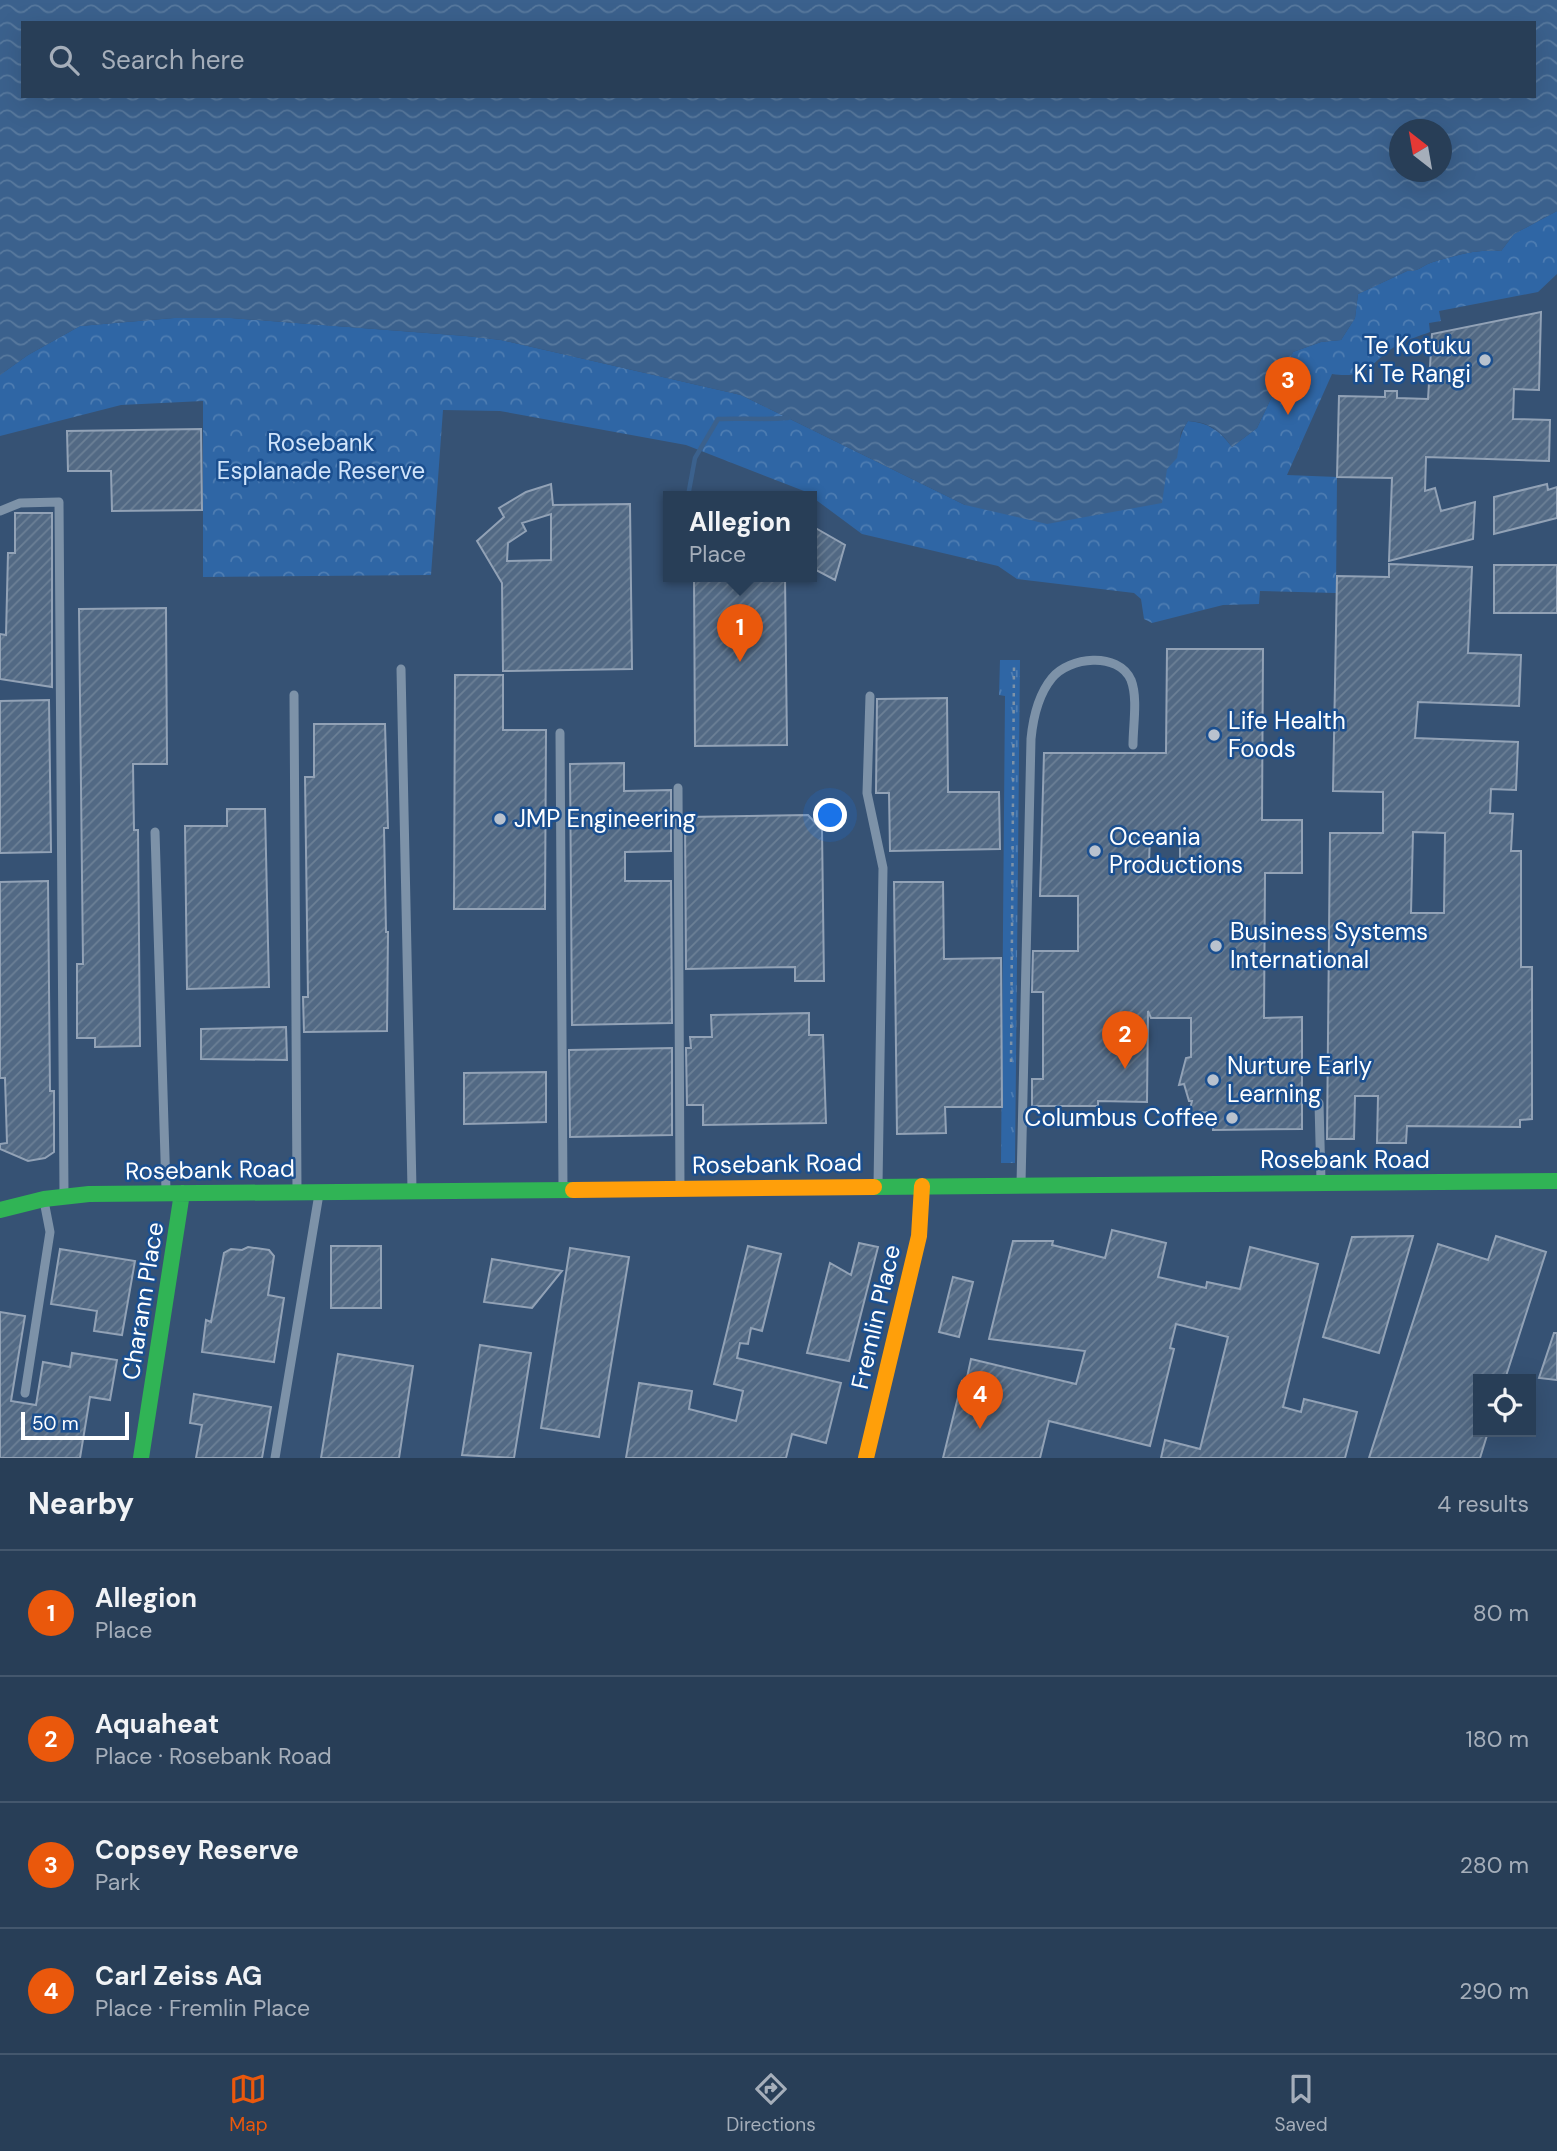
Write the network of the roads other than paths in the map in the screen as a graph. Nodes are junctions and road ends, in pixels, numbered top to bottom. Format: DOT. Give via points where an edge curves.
graph roads {
  1 [pos="0,512"];
  2 [pos="401,669"];
  3 [pos="294,695"];
  4 [pos="870,696"];
  5 [pos="560,733"];
  6 [pos="1133,745"];
  7 [pos="678,788"];
  8 [pos="155,832"];
  9 [pos="1318,1103"];
  10 [pos="1557,1181"];
  11 [pos="1321,1183"];
  12 [pos="1021,1185"];
  13 [pos="878,1186"];
  14 [pos="922,1186"];
  15 [pos="680,1188"];
  16 [pos="564,1189"];
  17 [pos="412,1191"];
  18 [pos="297,1192"];
  19 [pos="319,1192"];
  20 [pos="174,1193"];
  21 [pos="64,1195"];
  22 [pos="44,1199"];
  23 [pos="0,1210"];
  24 [pos="25,1393"];
  25 [pos="141,1458"];
  26 [pos="275,1458"];
  27 [pos="866,1458"];
  1 -- 21 [label="lane" via="20,503 58,502"];
  2 -- 17 [label="lane"];
  3 -- 18 [label="lane"];
  4 -- 13 [label="lane" via="867,793 883,868"];
  5 -- 16 [label="lane"];
  6 -- 12 [label="lane" via="1133,692 1119,666 1096,661 1077,664 1052,678 1033,719 1031,739"];
  7 -- 15 [label="lane"];
  8 -- 20 [label="lane"];
  9 -- 11 [label="lane"];
  10 -- 11 [label="main road, Rosebank Road"];
  11 -- 12 [label="main road, Rosebank Road"];
  12 -- 14 [label="main road, Rosebank Road"];
  13 -- 14 [label="main road, Rosebank Road"];
  13 -- 15 [label="main road, Rosebank Road"];
  14 -- 27 [label="main road, Fremlin Place" via="919,1236"];
  15 -- 16 [label="main road, Rosebank Road"];
  16 -- 17 [label="main road, Rosebank Road"];
  17 -- 19 [label="main road, Rosebank Road"];
  18 -- 19 [label="main road, Rosebank Road"];
  18 -- 20 [label="main road, Rosebank Road"];
  19 -- 26 [label="lane"];
  20 -- 21 [label="main road, Rosebank Road"];
  20 -- 25 [label="main road, Charann Place" via="178,1236"];
  21 -- 22 [label="main road, Rosebank Road"];
  22 -- 23 [label="main road, Rosebank Road"];
  22 -- 24 [label="lane" via="50,1232"];
}
